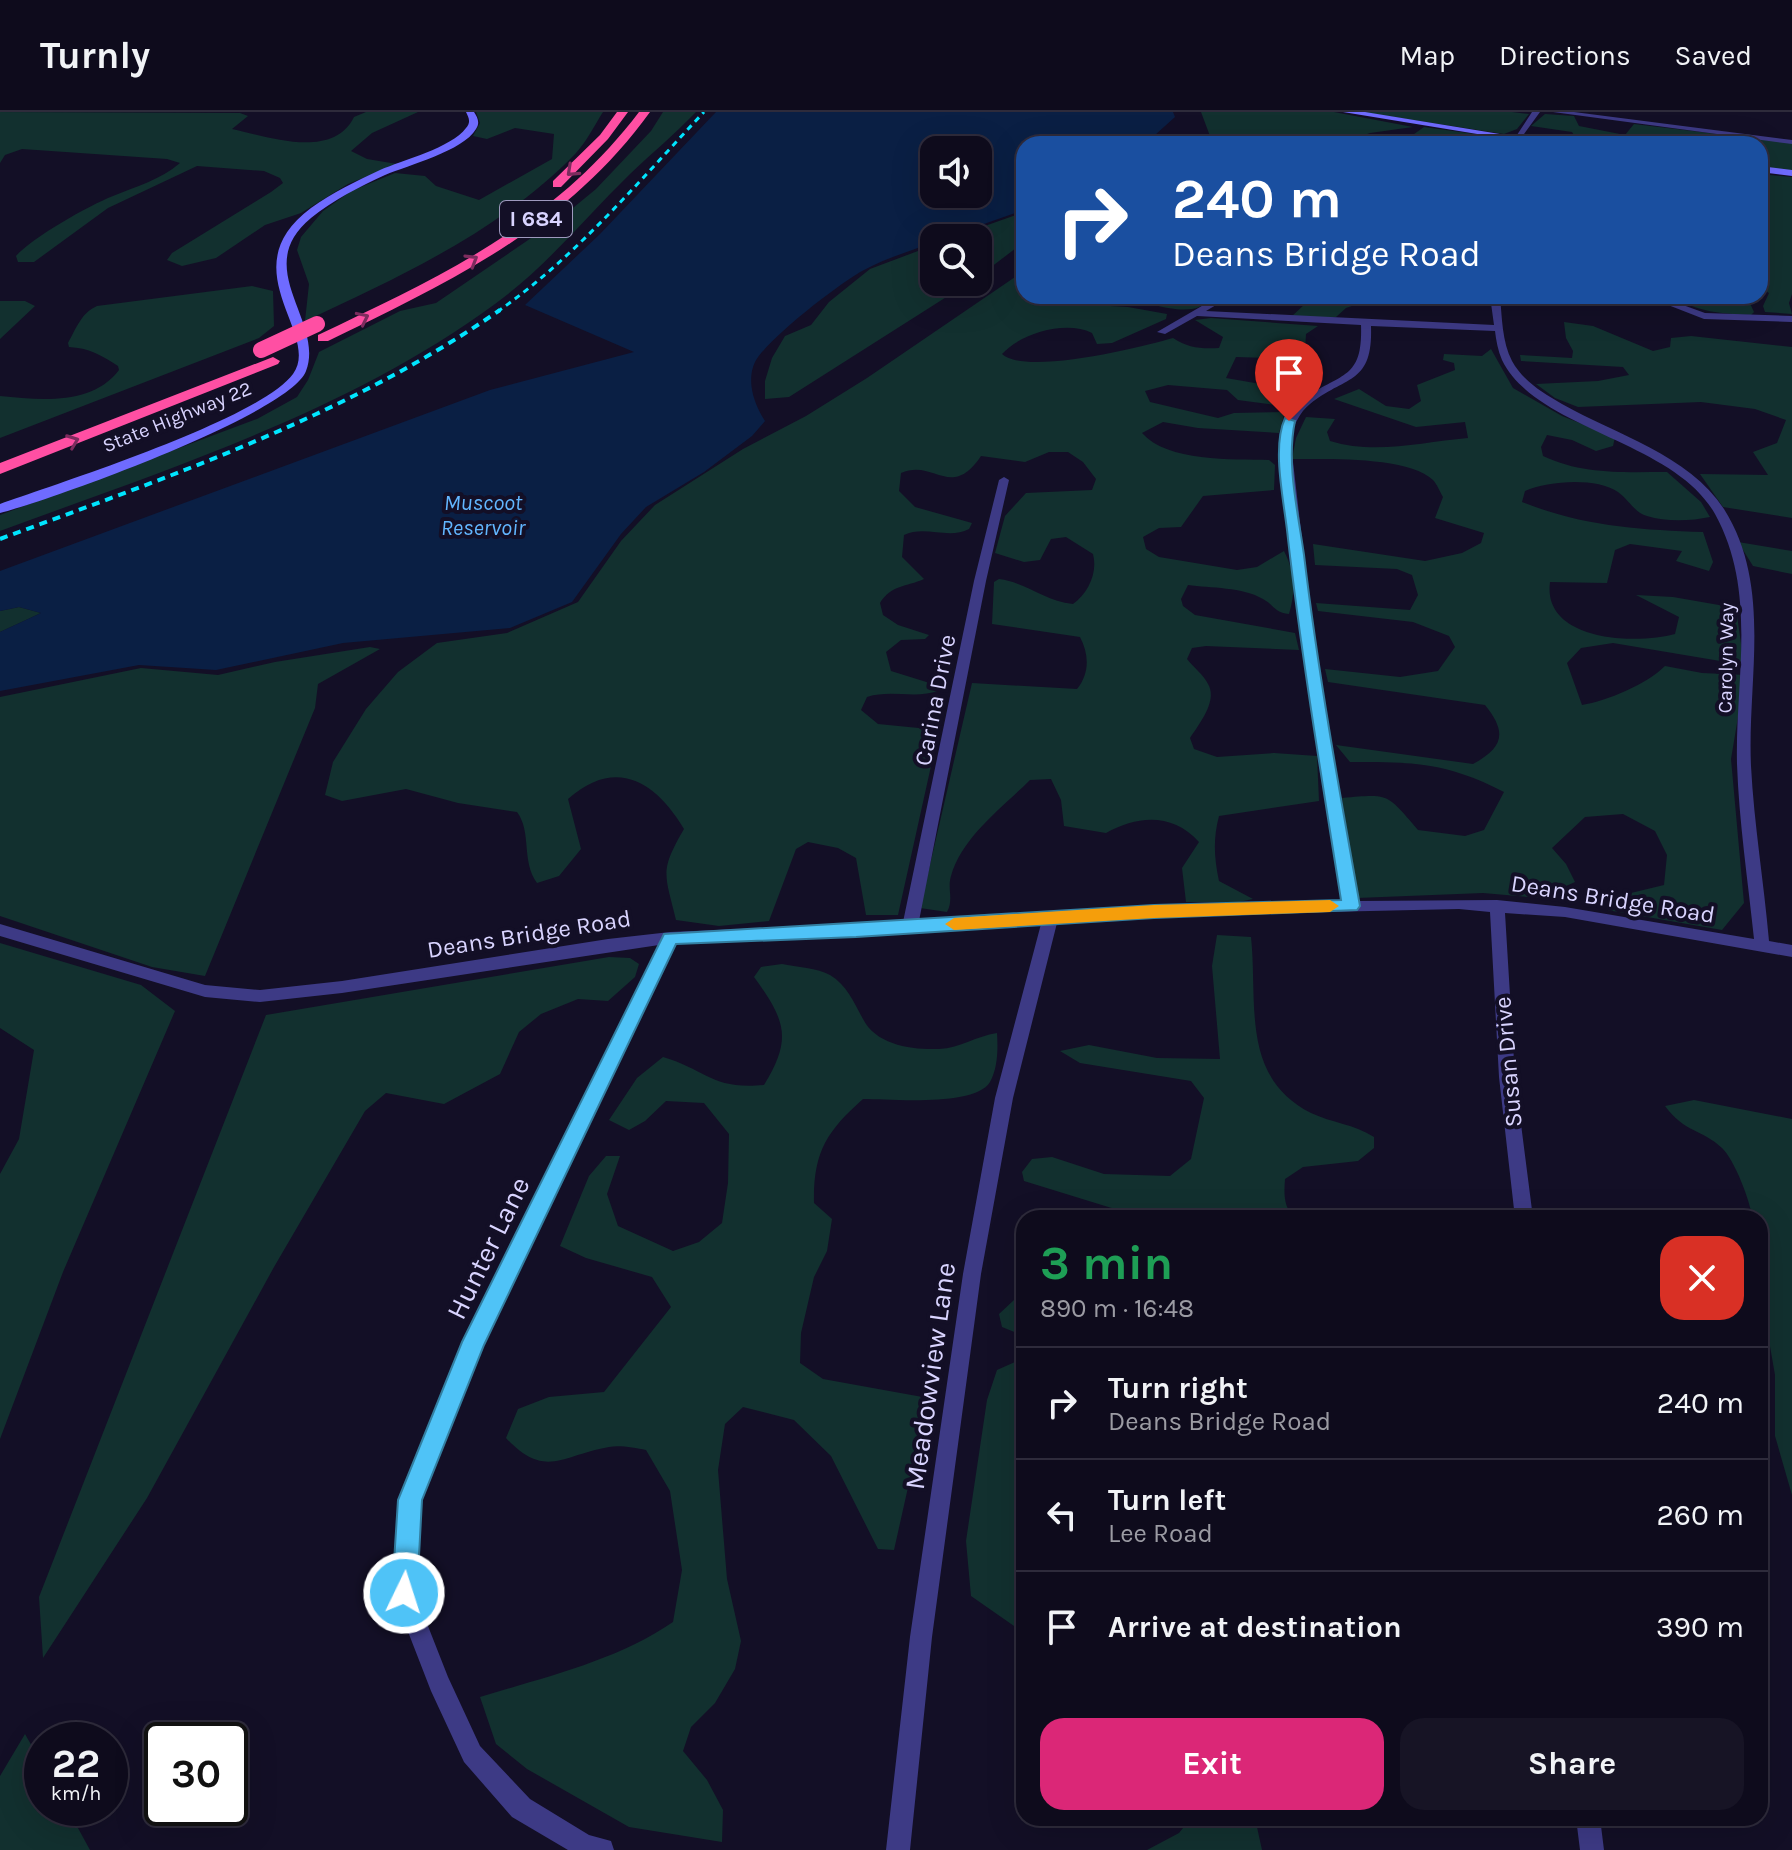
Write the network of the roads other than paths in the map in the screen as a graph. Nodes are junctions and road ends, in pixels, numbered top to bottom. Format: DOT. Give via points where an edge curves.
graph roads {
  1 [pos="470,112"];
  2 [pos="623,112"];
  3 [pos="645,112"];
  4 [pos="1347,112"];
  5 [pos="1536,112"];
  6 [pos="1557,112"];
  7 [pos="1497,136"];
  8 [pos="1518,136"];
  9 [pos="1745,136"];
  10 [pos="1768,139"];
  11 [pos="1792,142"];
  12 [pos="1768,170"];
  13 [pos="1792,173"];
  14 [pos="541,196"];
  15 [pos="383,292"];
  16 [pos="1212,304"];
  17 [pos="1496,304"];
  18 [pos="1672,304"];
  19 [pos="1196,313"];
  20 [pos="1792,319"];
  21 [pos="1366,322"];
  22 [pos="1500,328"];
  23 [pos="320,331"];
  24 [pos="1162,332"];
  25 [pos="267,355"];
  26 [pos="0,452"];
  27 [pos="0,469"];
  28 [pos="1004,480"];
  29 [pos="0,509"];
  30 [pos="1497,905"];
  31 [pos="1351,906"];
  32 [pos="1051,917"];
  33 [pos="910,928"];
  34 [pos="0,930"];
  35 [pos="670,938"];
  36 [pos="1762,946"];
  37 [pos="1792,951"];
  38 [pos="1523,1210"];
  39 [pos="1589,1826"];
  40 [pos="602,1850"];
  41 [pos="898,1850"];
  42 [pos="1592,1850"];
  1 -- 29 [label="main road, State Highway 22" via="473,127 458,141 340,194 302,222 286,242 281,258 303,350 302,368 291,384 237,417"];
  2 -- 14 [label="highway, I 684, one-way" via="590,153"];
  23 -- 3 [label="highway, I 684, one-way" via="436,281 525,227 595,172"];
  4 -- 7 [label="main road"];
  5 -- 8 [label="street"];
  6 -- 9 [label="street"];
  10 -- 11 [label="street"];
  12 -- 13 [label="main road"];
  15 -- 23 [label="highway, I 684"];
  16 -- 19 [label="street"];
  17 -- 22 [label="street, Carolyn Way"];
  18 -- 20 [label="street" via="1704,316"];
  19 -- 21 [label="street"];
  19 -- 24 [label="street"];
  21 -- 22 [label="street"];
  21 -- 31 [label="street" via="1367,354 1359,369 1302,404 1285,436 1310,660"];
  22 -- 36 [label="street, Carolyn Way" via="1518,379 1678,470 1717,508 1738,557 1748,595 1744,761"];
  23 -- 25 [label="highway, I 684"];
  25 -- 26 [label="highway, I 684"];
  27 -- 25 [label="highway, I 684, one-way"];
  28 -- 33 [label="street, Carina Drive"];
  30 -- 31 [label="street, Deans Bridge Road"];
  30 -- 36 [label="street, Deans Bridge Road"];
  30 -- 38 [label="street, Susan Drive" via="1507,1077"];
  31 -- 32 [label="street, Deans Bridge Road"];
  32 -- 33 [label="street, Deans Bridge Road"];
  32 -- 41 [label="street, Meadowview Lane" via="1004,1098 972,1274 921,1637"];
  33 -- 35 [label="street, Deans Bridge Road"];
  34 -- 35 [label="street, Deans Bridge Road" via="232,996 328,989"];
  35 -- 40 [label="street, Hunter Lane" via="474,1342 410,1500 404,1593 472,1754 521,1808 585,1846"];
  36 -- 37 [label="street, Deans Bridge Road"];
  39 -- 42 [label="street"];
}
